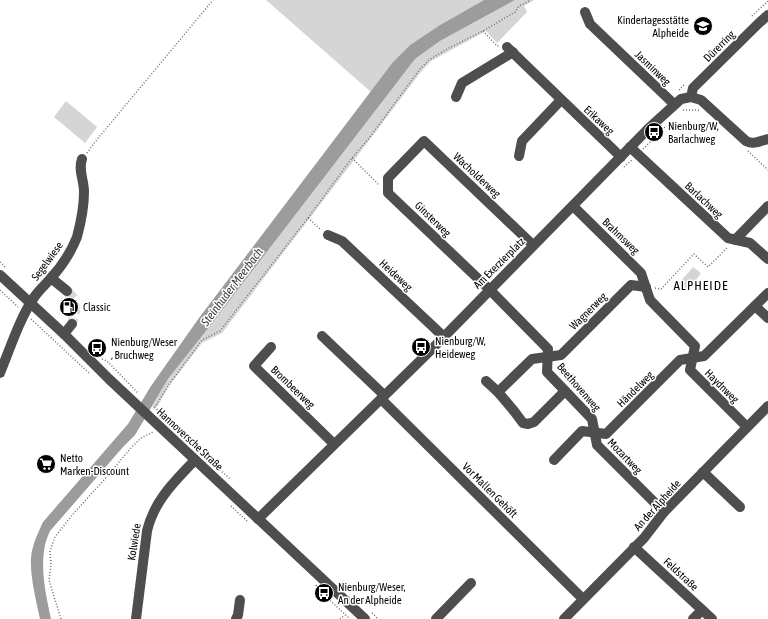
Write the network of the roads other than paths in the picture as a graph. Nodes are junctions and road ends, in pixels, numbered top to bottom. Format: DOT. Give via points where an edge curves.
graph roads {
  1 [pos="585,12"];
  2 [pos="768,15"];
  3 [pos="456,97"];
  4 [pos="691,97"];
  5 [pos="561,100"];
  6 [pos="678,107"];
  7 [pos="768,138"];
  8 [pos="634,150"];
  9 [pos="520,156"];
  10 [pos="621,157"];
  11 [pos="82,159"];
  12 [pos="404,162"];
  13 [pos="572,206"];
  14 [pos="768,206"];
  15 [pos="328,235"];
  16 [pos="736,240"];
  17 [pos="534,245"];
  18 [pos="768,259"];
  19 [pos="0,275"];
  20 [pos="51,278"];
  21 [pos="646,287"];
  22 [pos="489,289"];
  23 [pos="67,291"];
  24 [pos="768,293"];
  25 [pos="31,304"];
  26 [pos="755,306"];
  27 [pos="768,318"];
  28 [pos="72,324"];
  29 [pos="64,334"];
  30 [pos="322,336"];
  31 [pos="444,337"];
  32 [pos="271,347"];
  33 [pos="548,357"];
  34 [pos="692,358"];
  35 [pos="0,373"];
  36 [pos="486,381"];
  37 [pos="565,391"];
  38 [pos="498,392"];
  39 [pos="382,397"];
  40 [pos="768,406"];
  41 [pos="747,427"];
  42 [pos="595,433"];
  43 [pos="334,444"];
  44 [pos="195,460"];
  45 [pos="554,460"];
  46 [pos="703,472"];
  47 [pos="740,507"];
  48 [pos="664,512"];
  49 [pos="258,519"];
  50 [pos="634,547"];
  51 [pos="471,583"];
  52 [pos="240,600"];
  53 [pos="583,600"];
  54 [pos="702,610"];
  55 [pos="136,619"];
  56 [pos="236,619"];
  57 [pos="365,619"];
  58 [pos="436,619"];
  59 [pos="564,619"];
  60 [pos="693,619"];
  61 [pos="712,619"];
  1 -- 6 [label="street, Jasminweg" via="590,24"];
  2 -- 4 [label="street, Dürerring" via="694,88"];
  3 -- 5 [label="street, Erikaweg" via="462,83 510,50"];
  4 -- 6 [label="street, Am Exerzierplatz" via="680,99"];
  4 -- 7 [label="street" via="701,100 749,143"];
  5 -- 9 [label="street" via="522,141"];
  5 -- 10 [label="street, Erikaweg"];
  6 -- 8 [label="street, Am Exerzierplatz"];
  8 -- 10 [label="street, Am Exerzierplatz"];
  8 -- 16 [label="street, Barlachweg" via="728,238"];
  10 -- 13 [label="street, Am Exerzierplatz"];
  11 -- 20 [label="street, Segelwiese" via="80,169 84,201 80,223 73,246"];
  12 -- 17 [label="street, Wacholderweg" via="424,142"];
  12 -- 22 [label="street, Ginsterweg" via="388,178 388,193"];
  13 -- 17 [label="street, Am Exerzierplatz"];
  13 -- 21 [label="street, Brahmsweg" via="641,273"];
  14 -- 16 [label="street"];
  15 -- 31 [label="street, Heideweg" via="342,241"];
  16 -- 18 [label="street, Barlachweg" via="750,243"];
  17 -- 22 [label="street, Am Exerzierplatz"];
  19 -- 25 [label="street, Hannoversche Straße"];
  20 -- 23 [label="street"];
  20 -- 25 [label="street, Segelwiese" via="35,295"];
  21 -- 33 [label="street, Wagnerweg" via="631,285 562,355"];
  21 -- 34 [label="street" via="650,300 695,346"];
  22 -- 31 [label="street, Am Exerzierplatz"];
  22 -- 33 [label="street, Beethovenweg" via="548,349"];
  24 -- 26 [label="street, Händelweg"];
  25 -- 29 [label="street, Hannoversche Straße"];
  25 -- 35 [label="street, Segelwiese"];
  26 -- 27 [label="street"];
  26 -- 34 [label="street, Händelweg" via="704,356"];
  28 -- 29 [label="street"];
  29 -- 44 [label="street, Hannoversche Straße"];
  30 -- 39 [label="street, Vor Mallen Gehöft"];
  31 -- 39 [label="street, Am Exerzierplatz"];
  32 -- 43 [label="street, Brombeerweg" via="254,366"];
  33 -- 37 [label="street, Beethovenweg" via="547,372"];
  33 -- 38 [label="street, Beethovenweg" via="532,359"];
  34 -- 41 [label="street, Haydnweg" via="690,370"];
  34 -- 42 [label="street, Händelweg" via="680,360 606,434"];
  36 -- 38 [label="street"];
  37 -- 38 [label="street" via="534,422 528,424 523,423"];
  37 -- 42 [label="street, Beethovenweg" via="592,418"];
  39 -- 43 [label="street, Am Exerzierplatz"];
  39 -- 53 [label="street, Vor Mallen Gehöft"];
  40 -- 41 [label="street, An der Alpheide"];
  41 -- 46 [label="street, An der Alpheide"];
  42 -- 45 [label="street, Mozartweg" via="582,431"];
  42 -- 48 [label="street, Mozartweg" via="597,445"];
  43 -- 49 [label="street, Am Exerzierplatz"];
  44 -- 49 [label="street, Hannoversche Straße"];
  44 -- 55 [label="street, Kolwiede" via="164,494 149,521"];
  46 -- 47 [label="street"];
  46 -- 48 [label="street, An der Alpheide"];
  48 -- 50 [label="street, An der Alpheide"];
  49 -- 57 [label="street, Hannoversche Straße"];
  50 -- 53 [label="street, An der Alpheide"];
  50 -- 54 [label="street, Feldstraße"];
  51 -- 58 [label="street"];
  52 -- 56 [label="street"];
  53 -- 59 [label="street, An der Alpheide"];
  54 -- 60 [label="street"];
  54 -- 61 [label="street, Feldstraße"];
}
